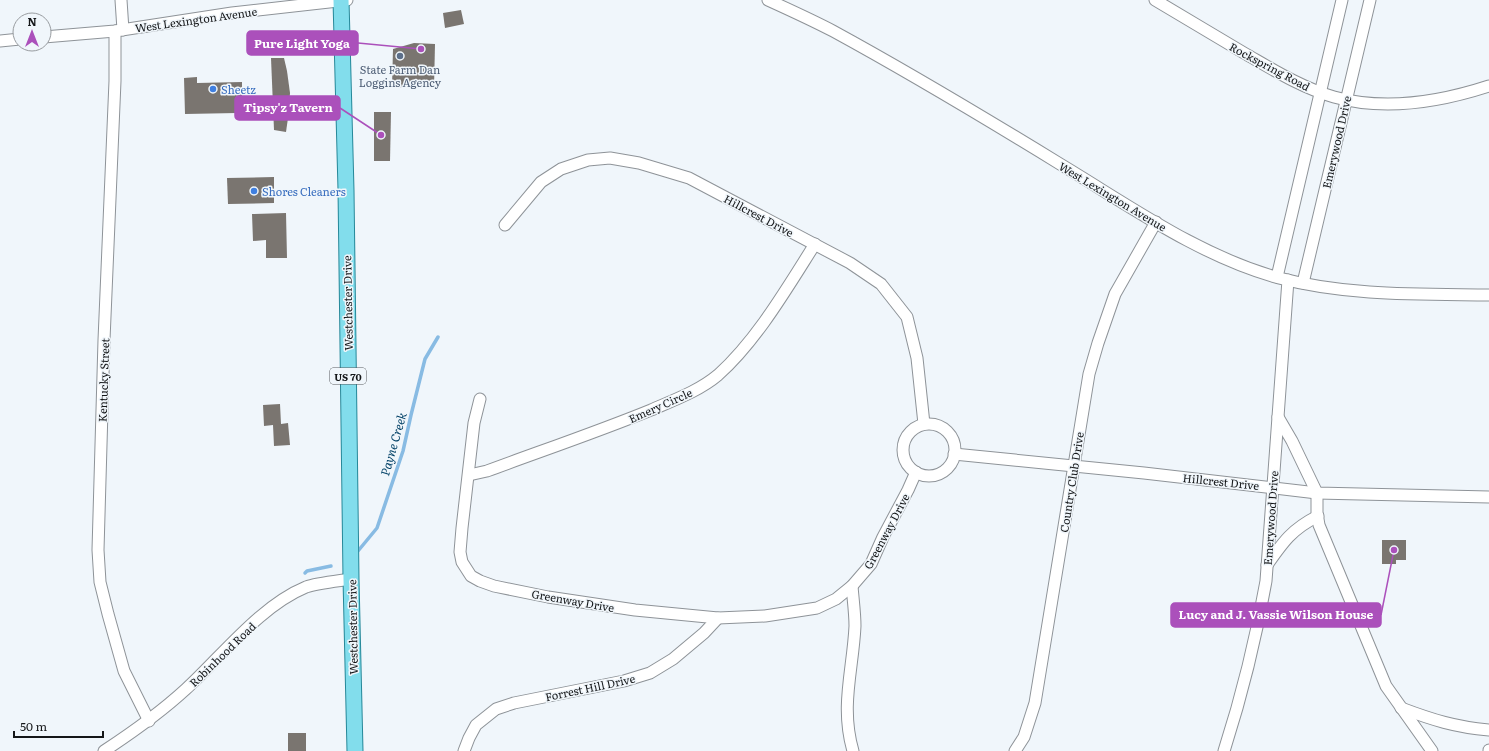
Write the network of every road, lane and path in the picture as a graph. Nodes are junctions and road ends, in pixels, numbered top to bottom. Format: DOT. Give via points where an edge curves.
graph roads {
  1 [pos="121,0"];
  2 [pos="344,0"];
  3 [pos="768,0"];
  4 [pos="1155,0"];
  5 [pos="1342,0"];
  6 [pos="1370,0"];
  7 [pos="119,30"];
  8 [pos="52,36"];
  9 [pos="12,40"];
  10 [pos="0,41"];
  11 [pos="1489,86"];
  12 [pos="1320,92"];
  13 [pos="1346,100"];
  14 [pos="1156,222"];
  15 [pos="505,225"];
  16 [pos="815,244"];
  17 [pos="1277,277"];
  18 [pos="1288,280"];
  19 [pos="1303,284"];
  20 [pos="1489,295"];
  21 [pos="480,399"];
  22 [pos="1278,417"];
  23 [pos="924,424"];
  24 [pos="954,454"];
  25 [pos="1073,466"];
  26 [pos="916,472"];
  27 [pos="469,475"];
  28 [pos="1273,487"];
  29 [pos="1317,493"];
  30 [pos="1489,497"];
  31 [pos="1318,516"];
  32 [pos="1267,565"];
  33 [pos="351,579"];
  34 [pos="852,586"];
  35 [pos="718,618"];
  36 [pos="1402,708"];
  37 [pos="149,721"];
  38 [pos="1489,730"];
  39 [pos="104,751"];
  40 [pos="355,751"];
  41 [pos="464,751"];
  42 [pos="853,751"];
  43 [pos="1015,751"];
  44 [pos="1224,751"];
  45 [pos="1432,751"];
  1 -- 7 [label="street, Kentucky Street"];
  2 -- 7 [label="street, West Lexington Avenue"];
  2 -- 33 [label="main road, Westchester Drive / US 70"];
  3 -- 14 [label="street, West Lexington Avenue" via="832,30 956,101"];
  4 -- 12 [label="street, Rockspring Road" via="1278,73"];
  5 -- 12 [label="street"];
  6 -- 13 [label="street, Emerywood Drive"];
  7 -- 8 [label="street, West Lexington Avenue"];
  7 -- 37 [label="street, Kentucky Street" via="104,340 98,550 100,582 124,671"];
  9 -- 10 [label="street"];
  11 -- 13 [label="street, Rockspring Road" via="1456,96 1425,101 1376,103"];
  12 -- 13 [label="street, Rockspring Road"];
  12 -- 17 [label="street"];
  13 -- 19 [label="street, Emerywood Drive"];
  14 -- 17 [label="street, West Lexington Avenue" via="1191,243 1233,262"];
  14 -- 25 [label="street, Country Club Drive" via="1115,294 1098,343 1089,374"];
  15 -- 16 [label="street, Hillcrest Drive" via="541,182 561,169 588,160 610,158 639,163 689,178"];
  16 -- 23 [label="street, Hillcrest Drive" via="881,284 907,317 917,358"];
  16 -- 27 [label="street, Emery Circle" via="785,292 747,344 717,375 690,393 634,417 487,471"];
  17 -- 18 [label="street, West Lexington Avenue"];
  18 -- 19 [label="street, West Lexington Avenue"];
  18 -- 22 [label="street, Emerywood Drive"];
  19 -- 20 [label="street, West Lexington Avenue" via="1368,293"];
  21 -- 27 [label="street, Greenway Drive" via="474,423"];
  22 -- 28 [label="street, Emerywood Drive"];
  22 -- 29 [label="street"];
  23 -- 24 [label="street" via="940,427 947,432 952,438"];
  23 -- 26 [label="street" via="909,433 902,450 904,459"];
  24 -- 25 [label="street, Hillcrest Drive"];
  24 -- 26 [label="street" via="946,469 939,473 932,476"];
  25 -- 28 [label="street, Hillcrest Drive"];
  25 -- 43 [label="street, Country Club Drive" via="1035,703 1024,737"];
  26 -- 34 [label="street, Greenway Drive" via="871,564"];
  27 -- 35 [label="street, Greenway Drive" via="460,552 462,562 471,576 494,586 548,597 635,610"];
  28 -- 29 [label="street, Hillcrest Drive"];
  28 -- 32 [label="street, Emerywood Drive"];
  29 -- 30 [label="street, Hillcrest Drive"];
  29 -- 31 [label="street"];
  31 -- 32 [label="street" via="1294,531"];
  31 -- 36 [label="street" via="1324,537 1386,686"];
  32 -- 44 [label="street, Emerywood Drive" via="1250,659"];
  33 -- 37 [label="street, Robinhood Road" via="307,587 280,602"];
  33 -- 40 [label="main road, Westchester Drive / US 70"];
  34 -- 35 [label="street, Greenway Drive" via="836,599 817,608 765,616"];
  34 -- 42 [label="street" via="855,626 847,695"];
  35 -- 41 [label="street, Forrest Hill Drive" via="673,659 650,673 496,709 476,725"];
  36 -- 38 [label="street" via="1435,720"];
  36 -- 45 [label="street"];
  37 -- 39 [label="street, Robinhood Road"];
}
